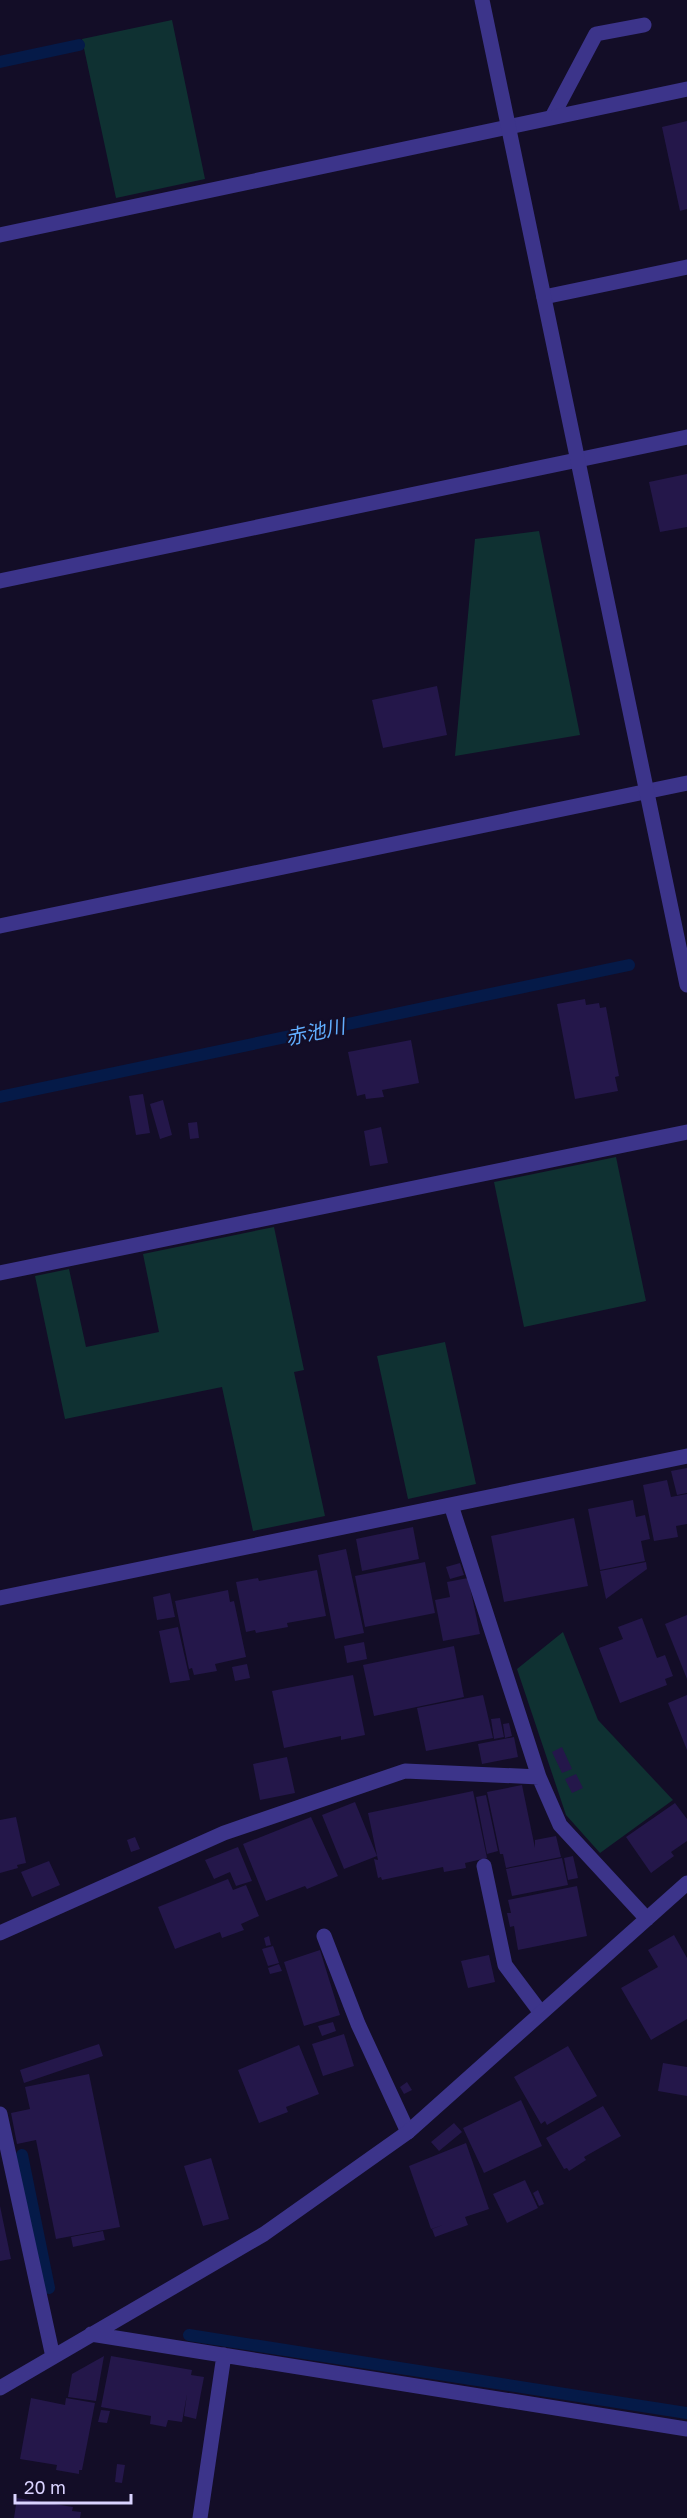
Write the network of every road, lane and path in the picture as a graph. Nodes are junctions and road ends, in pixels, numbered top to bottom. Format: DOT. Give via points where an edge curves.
graph roads {
  1 [pos="482,0"];
  2 [pos="644,25"];
  3 [pos="687,89"];
  4 [pos="552,117"];
  5 [pos="508,126"];
  6 [pos="0,235"];
  7 [pos="687,267"];
  8 [pos="544,297"];
  9 [pos="687,437"];
  10 [pos="579,459"];
  11 [pos="0,581"];
  12 [pos="687,783"];
  13 [pos="647,792"];
  14 [pos="0,926"];
  15 [pos="687,985"];
  16 [pos="687,1132"];
  17 [pos="0,1273"];
  18 [pos="687,1456"];
  19 [pos="451,1505"];
  20 [pos="0,1598"];
  21 [pos="539,1777"];
  22 [pos="484,1866"];
  23 [pos="687,1883"];
  24 [pos="647,1918"];
  25 [pos="0,1933"];
  26 [pos="324,1936"];
  27 [pos="541,2013"];
  28 [pos="0,2114"];
  29 [pos="408,2132"];
  30 [pos="91,2334"];
  31 [pos="224,2355"];
  32 [pos="53,2356"];
  33 [pos="0,2388"];
  34 [pos="687,2429"];
  35 [pos="200,2518"];
  1 -- 5 [label="street"];
  2 -- 4 [label="street" via="596,34"];
  3 -- 4 [label="street"];
  4 -- 5 [label="street"];
  5 -- 6 [label="street"];
  5 -- 8 [label="street"];
  7 -- 8 [label="street"];
  8 -- 10 [label="street"];
  9 -- 10 [label="street"];
  10 -- 11 [label="street"];
  10 -- 13 [label="street"];
  12 -- 13 [label="street"];
  13 -- 14 [label="street"];
  13 -- 15 [label="street"];
  16 -- 17 [label="street"];
  18 -- 19 [label="street"];
  19 -- 20 [label="street"];
  19 -- 21 [label="street"];
  21 -- 24 [label="street" via="560,1825"];
  21 -- 25 [label="street" via="405,1771 224,1833"];
  22 -- 27 [label="street" via="505,1965"];
  23 -- 24 [label="street"];
  24 -- 27 [label="street"];
  26 -- 29 [label="street" via="358,2024"];
  27 -- 29 [label="street"];
  28 -- 32 [label="street"];
  29 -- 30 [label="street" via="264,2234"];
  30 -- 31 [label="street"];
  30 -- 32 [label="street"];
  31 -- 34 [label="street"];
  31 -- 35 [label="street"];
  32 -- 33 [label="street"];
}
